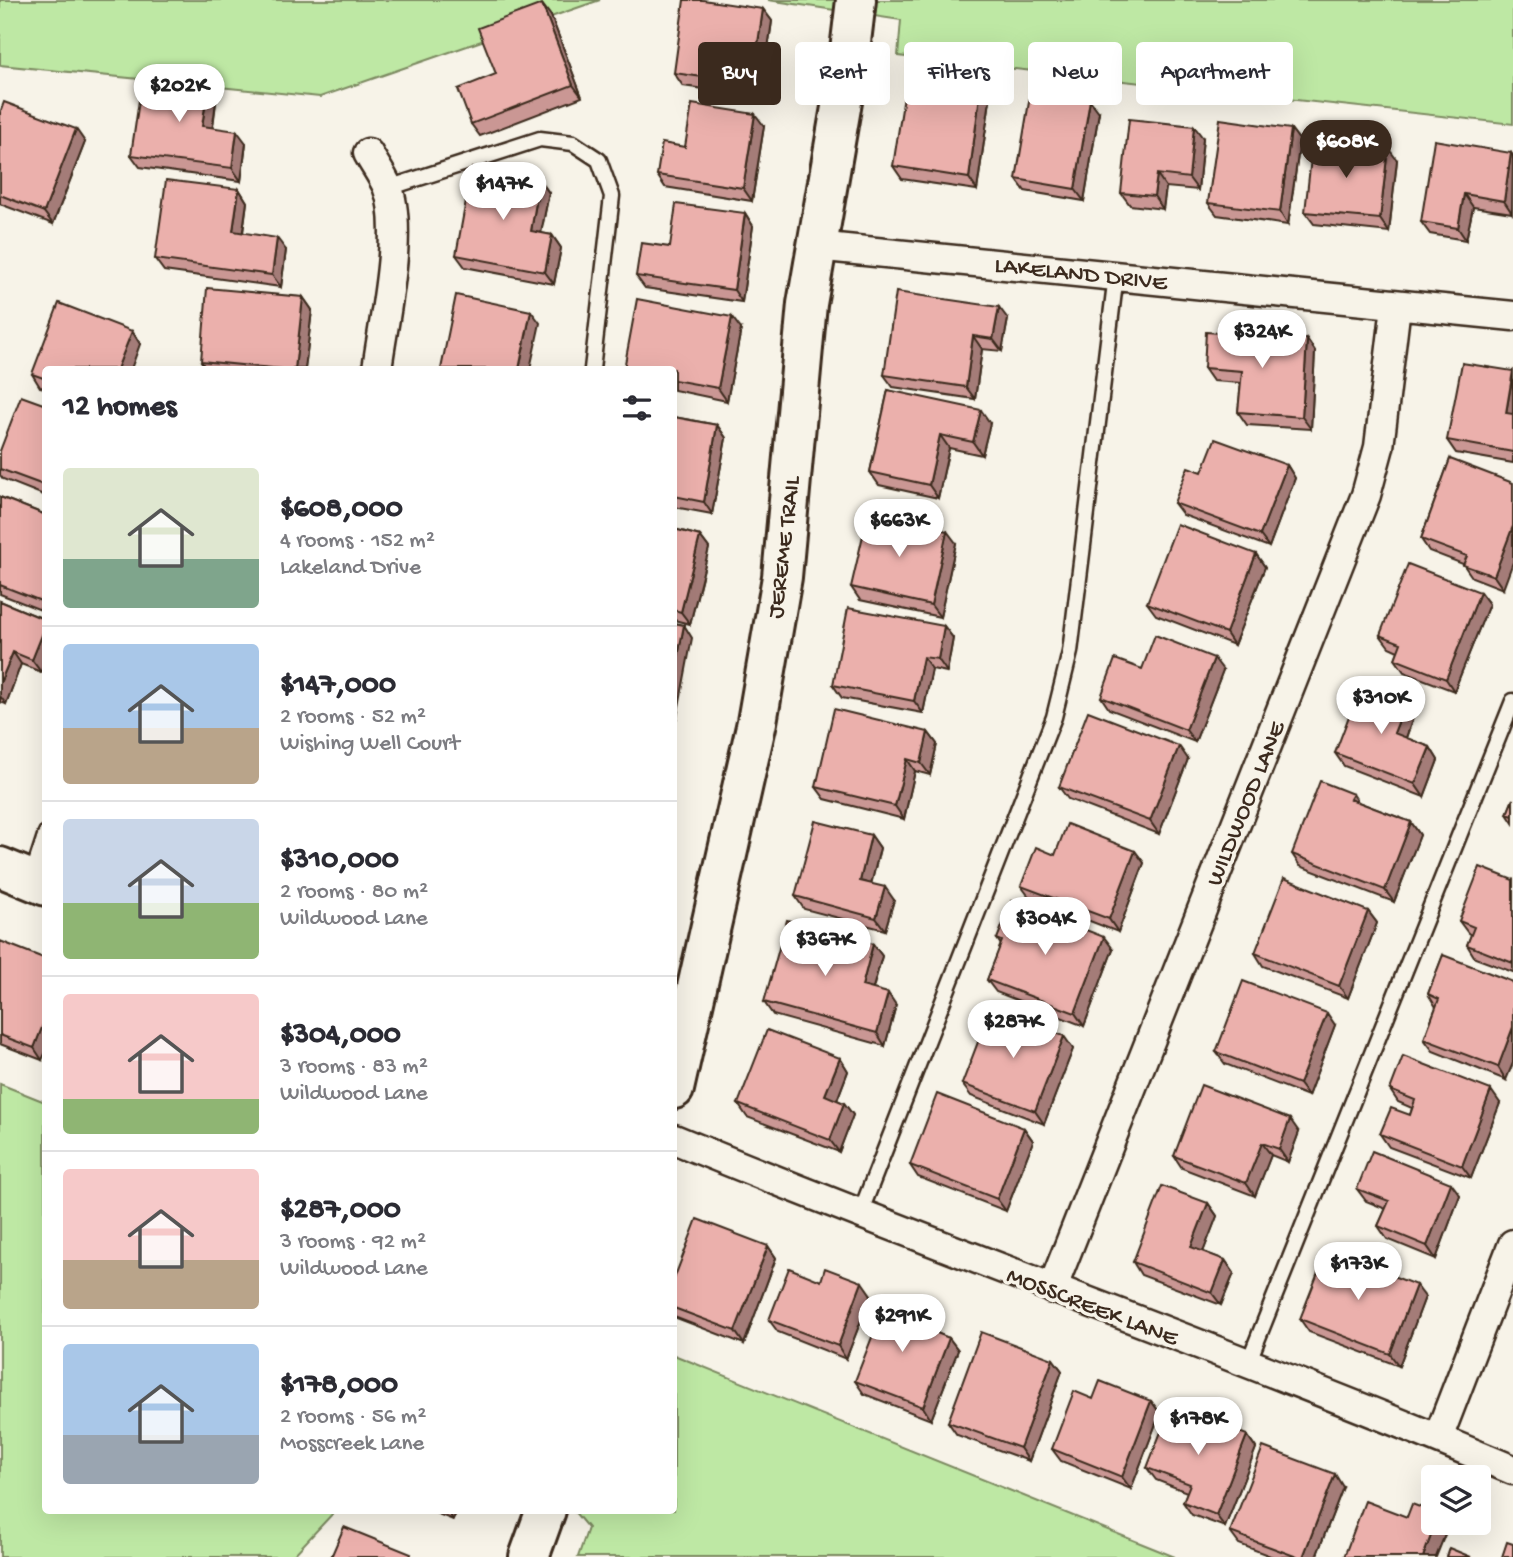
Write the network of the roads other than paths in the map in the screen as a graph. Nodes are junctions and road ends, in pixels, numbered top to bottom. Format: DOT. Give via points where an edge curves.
graph roads {
  1 [pos="856,0"];
  2 [pos="368,153"];
  3 [pos="388,188"];
  4 [pos="816,246"];
  5 [pos="1116,275"];
  6 [pos="1396,306"];
  7 [pos="1513,316"];
  8 [pos="376,366"];
  9 [pos="592,366"];
  10 [pos="1513,701"];
  11 [pos="42,842"];
  12 [pos="25,878"];
  13 [pos="677,1075"];
  14 [pos="677,1140"];
  15 [pos="859,1216"];
  16 [pos="1513,1244"];
  17 [pos="1052,1289"];
  18 [pos="1248,1363"];
  19 [pos="1438,1438"];
  20 [pos="1513,1470"];
  21 [pos="545,1514"];
  22 [pos="529,1557"];
  1 -- 4 [label="street, JEREME TRAIL"];
  2 -- 3 [label="street"];
  3 -- 8 [label="street" via="393,227 391,274"];
  3 -- 9 [label="lane" via="540,139 573,143 599,160 612,196"];
  4 -- 5 [label="street, LAKELAND DRIVE"];
  4 -- 13 [label="street, JEREME TRAIL" via="782,577 760,709"];
  5 -- 6 [label="street, LAKELAND DRIVE"];
  5 -- 15 [label="lane" via="1070,652 1054,717"];
  6 -- 7 [label="street, LAKELAND DRIVE"];
  6 -- 17 [label="street, WILDWOOD LANE" via="1379,447 1366,495"];
  10 -- 18 [label="lane"];
  11 -- 12 [label="lane"];
  14 -- 15 [label="street, MOSSCREEK LANE"];
  15 -- 17 [label="street, MOSSCREEK LANE"];
  16 -- 19 [label="street"];
  17 -- 18 [label="street, MOSSCREEK LANE"];
  18 -- 19 [label="street, MOSSCREEK LANE"];
  19 -- 20 [label="street, MOSSCREEK LANE"];
  21 -- 22 [label="street"];
}
